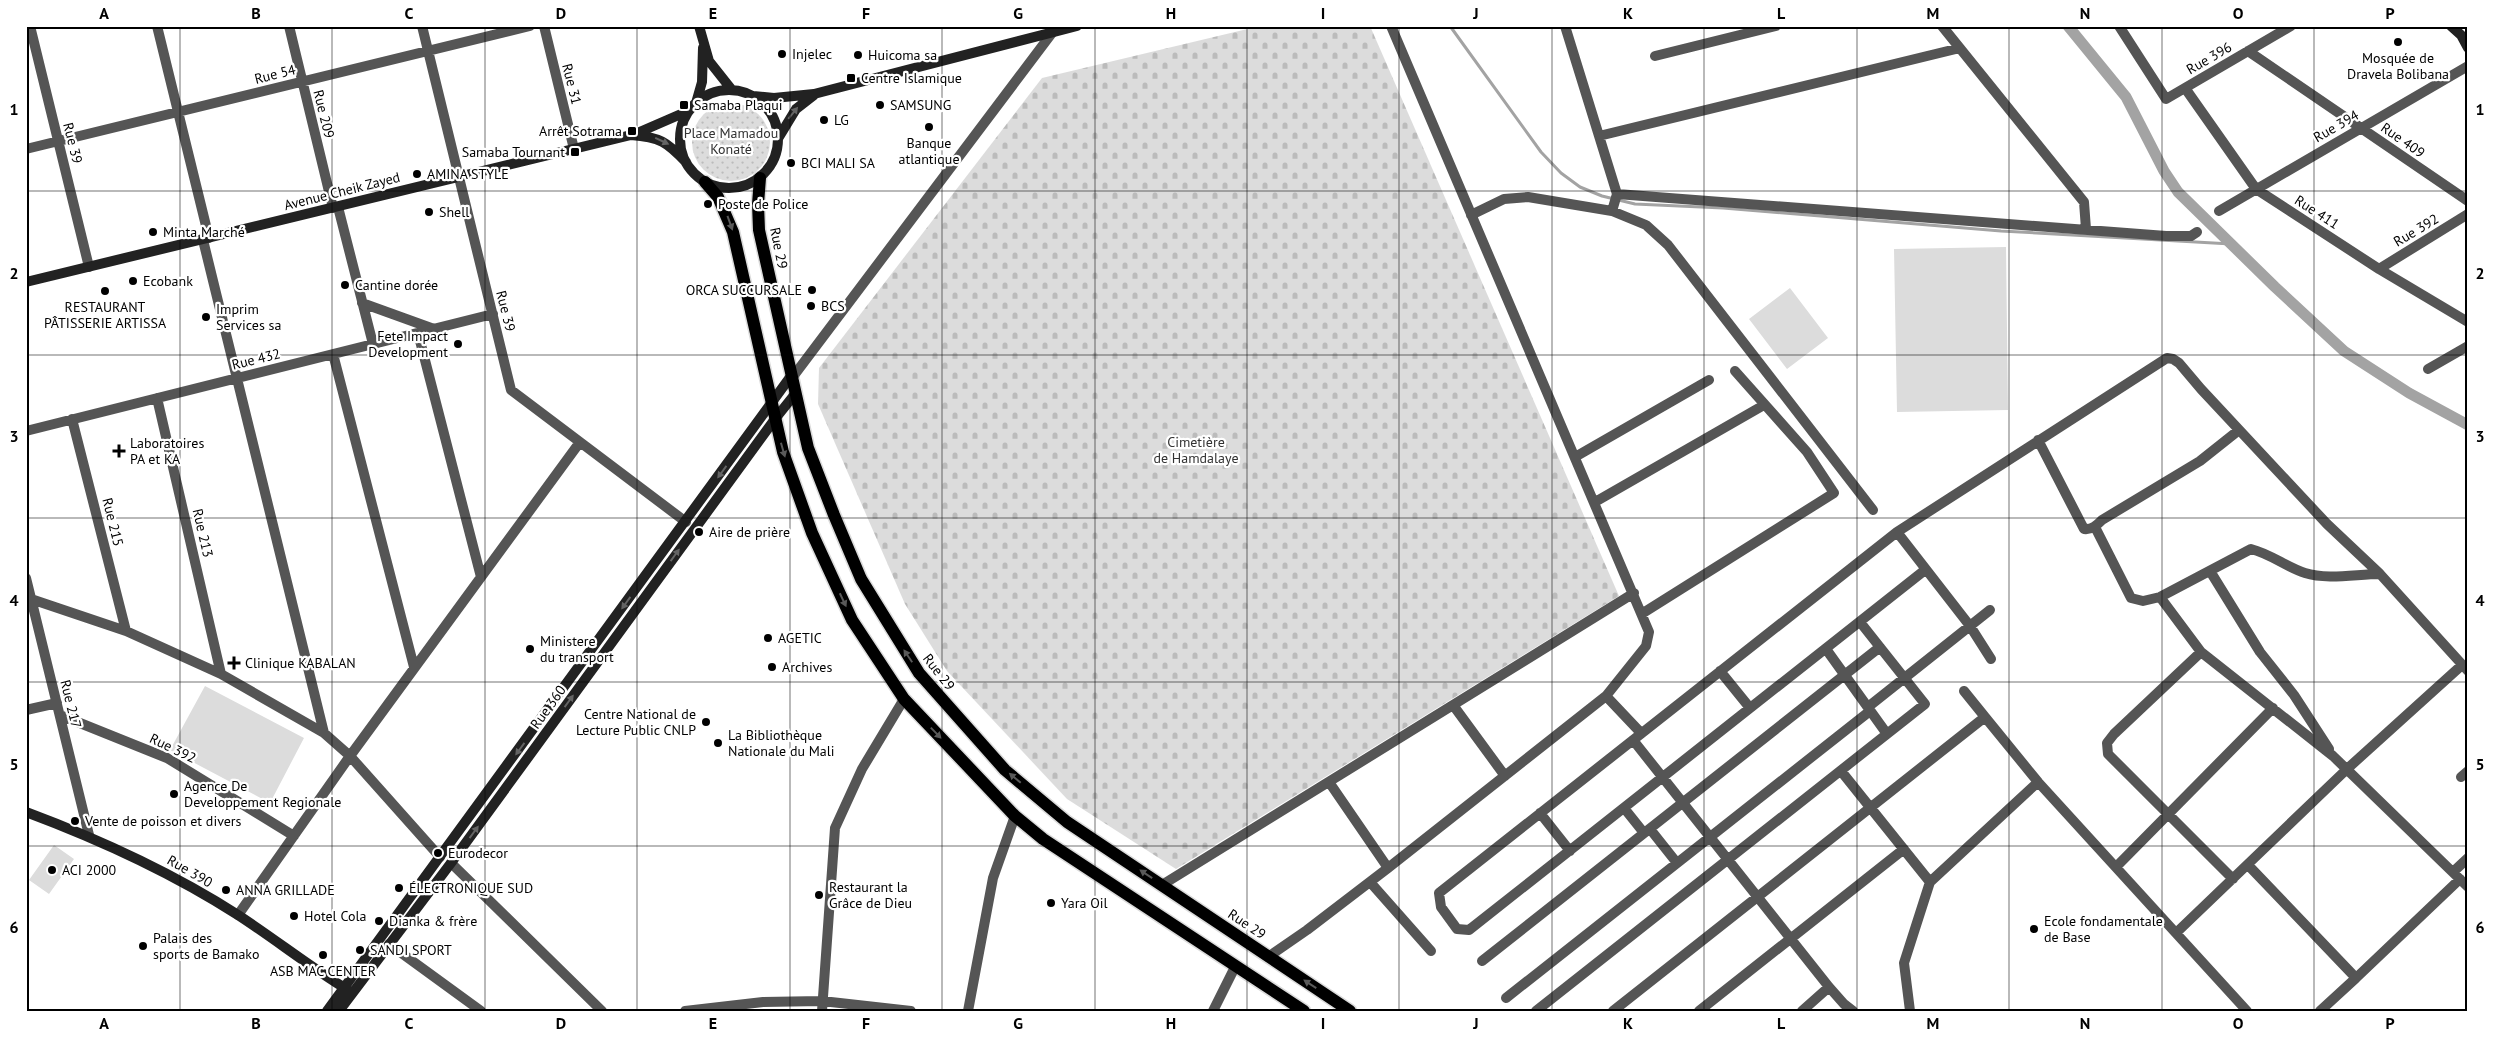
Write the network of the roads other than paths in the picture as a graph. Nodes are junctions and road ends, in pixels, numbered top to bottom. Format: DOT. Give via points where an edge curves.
graph roads {
  1 [pos="30,26"];
  2 [pos="157,26"];
  3 [pos="289,26"];
  4 [pos="422,26"];
  5 [pos="530,26"];
  6 [pos="544,26"];
  7 [pos="699,26"];
  8 [pos="1077,26"];
  9 [pos="1391,26"];
  10 [pos="1564,26"];
  11 [pos="1738,26"];
  12 [pos="1776,26"];
  13 [pos="1942,26"];
  14 [pos="2119,26"];
  15 [pos="2291,26"];
  16 [pos="2451,26"];
  17 [pos="1047,31"];
  18 [pos="1740,37"];
  19 [pos="704,45"];
  20 [pos="1960,48"];
  21 [pos="2468,48"];
  22 [pos="428,51"];
  23 [pos="2248,51"];
  24 [pos="1655,56"];
  25 [pos="2468,66"];
  26 [pos="302,82"];
  27 [pos="2185,88"];
  28 [pos="732,90"];
  29 [pos="814,94"];
  30 [pos="753,96"];
  31 [pos="696,103"];
  32 [pos="688,111"];
  33 [pos="178,112"];
  34 [pos="2361,128"];
  35 [pos="631,135"];
  36 [pos="1599,136"];
  37 [pos="779,137"];
  38 [pos="58,141"];
  39 [pos="26,149"];
  40 [pos="574,149"];
  41 [pos="686,162"];
  42 [pos="459,177"];
  43 [pos="760,178"];
  44 [pos="705,182"];
  45 [pos="2256,189"];
  46 [pos="1617,194"];
  47 [pos="2468,201"];
  48 [pos="336,207"];
  49 [pos="1612,211"];
  50 [pos="2218,211"];
  51 [pos="2468,214"];
  52 [pos="1471,215"];
  53 [pos="2086,229"];
  54 [pos="2197,232"];
  55 [pos="206,239"];
  56 [pos="89,267"];
  57 [pos="2379,269"];
  58 [pos="26,282"];
  59 [pos="362,303"];
  60 [pos="493,314"];
  61 [pos="2468,322"];
  62 [pos="435,329"];
  63 [pos="418,333"];
  64 [pos="373,344"];
  65 [pos="2468,346"];
  66 [pos="333,354"];
  67 [pos="2428,369"];
  68 [pos="1735,372"];
  69 [pos="792,377"];
  70 [pos="237,378"];
  71 [pos="1709,380"];
  72 [pos="795,394"];
  73 [pos="158,398"];
  74 [pos="773,402"];
  75 [pos="1764,404"];
  76 [pos="775,418"];
  77 [pos="72,419"];
  78 [pos="2239,430"];
  79 [pos="26,431"];
  80 [pos="2038,440"];
  81 [pos="580,442"];
  82 [pos="1575,457"];
  83 [pos="1595,502"];
  84 [pos="1873,510"];
  85 [pos="686,522"];
  86 [pos="2095,527"];
  87 [pos="1897,532"];
  88 [pos="1925,570"];
  89 [pos="2210,571"];
  90 [pos="2380,574"];
  91 [pos="481,577"];
  92 [pos="26,578"];
  93 [pos="1634,593"];
  94 [pos="2160,597"];
  95 [pos="31,599"];
  96 [pos="1990,610"];
  97 [pos="1643,613"];
  98 [pos="1860,622"];
  99 [pos="1970,626"];
  100 [pos="126,631"];
  101 [pos="1880,647"];
  102 [pos="1826,649"];
  103 [pos="2201,652"];
  104 [pos="1991,659"];
  105 [pos="414,668"];
  106 [pos="2465,668"];
  107 [pos="1720,671"];
  108 [pos="222,674"];
  109 [pos="1844,676"];
  110 [pos="1904,678"];
  111 [pos="1964,692"];
  112 [pos="1606,696"];
  113 [pos="904,699"];
  114 [pos="57,703"];
  115 [pos="1453,705"];
  116 [pos="1750,708"];
  117 [pos="2273,708"];
  118 [pos="1869,709"];
  119 [pos="26,710"];
  120 [pos="60,715"];
  121 [pos="1985,717"];
  122 [pos="324,733"];
  123 [pos="1642,733"];
  124 [pos="1887,734"];
  125 [pos="1632,740"];
  126 [pos="350,756"];
  127 [pos="2333,756"];
  128 [pos="2348,769"];
  129 [pos="1841,771"];
  130 [pos="1505,776"];
  131 [pos="1662,778"];
  132 [pos="1329,782"];
  133 [pos="2038,782"];
  134 [pos="1683,803"];
  135 [pos="1624,808"];
  136 [pos="1871,808"];
  137 [pos="26,812"];
  138 [pos="1540,813"];
  139 [pos="2169,813"];
  140 [pos="1015,816"];
  141 [pos="1647,831"];
  142 [pos="89,836"];
  143 [pos="294,836"];
  144 [pos="1710,837"];
  145 [pos="1904,849"];
  146 [pos="1570,851"];
  147 [pos="440,857"];
  148 [pos="2468,858"];
  149 [pos="1728,860"];
  150 [pos="451,863"];
  151 [pos="1677,863"];
  152 [pos="2248,865"];
  153 [pos="2116,867"];
  154 [pos="1388,868"];
  155 [pos="2456,876"];
  156 [pos="2233,879"];
  157 [pos="1370,882"];
  158 [pos="1930,882"];
  159 [pos="1162,885"];
  160 [pos="2468,887"];
  161 [pos="1758,897"];
  162 [pos="238,915"];
  163 [pos="2176,933"];
  164 [pos="1791,938"];
  165 [pos="389,944"];
  166 [pos="1431,952"];
  167 [pos="1268,957"];
  168 [pos="1482,961"];
  169 [pos="1234,966"];
  170 [pos="2356,978"];
  171 [pos="1829,987"];
  172 [pos="348,990"];
  173 [pos="1506,998"];
  174 [pos="822,1006"];
  175 [pos="327,1011"];
  176 [pos="339,1011"];
  177 [pos="481,1011"];
  178 [pos="602,1011"];
  179 [pos="685,1011"];
  180 [pos="911,1011"];
  181 [pos="968,1011"];
  182 [pos="1213,1011"];
  183 [pos="1304,1011"];
  184 [pos="1350,1011"];
  185 [pos="1536,1011"];
  186 [pos="1613,1011"];
  187 [pos="1699,1011"];
  188 [pos="1802,1011"];
  189 [pos="1853,1011"];
  190 [pos="1910,1011"];
  191 [pos="2247,1011"];
  192 [pos="2320,1011"];
  1 -- 38 [label="street, Rue 39"];
  2 -- 33 [label="street"];
  3 -- 26 [label="street, Rue 209"];
  4 -- 22 [label="street, Rue 39"];
  5 -- 22 [label="street, Rue 54"];
  6 -- 40 [label="street, Rue 31"];
  7 -- 19 [label="main road"];
  8 -- 17 [label="main road"];
  9 -- 52 [label="street"];
  10 -- 36 [label="street"];
  11 -- 18 [label="street"];
  12 -- 18 [label="street"];
  13 -- 20 [label="street"];
  14 -- 27 [label="street, Rue 396" via="2166,99"];
  15 -- 23 [label="street, Rue 396"];
  16 -- 21 [label="main road"];
  17 -- 29 [label="main road"];
  17 -- 69 [label="street"];
  18 -- 24 [label="street"];
  19 -- 28 [label="main road" via="709,61"];
  19 -- 31 [label="main road" via="702,82"];
  20 -- 36 [label="street"];
  20 -- 53 [label="street" via="2084,202"];
  22 -- 26 [label="street, Rue 54"];
  22 -- 42 [label="street, Rue 39"];
  23 -- 27 [label="street, Rue 396"];
  23 -- 34 [label="street, Rue 409"];
  25 -- 34 [label="street, Rue 394"];
  26 -- 33 [label="street, Rue 54"];
  26 -- 48 [label="street, Rue 209"];
  27 -- 45 [label="street, Rue 411"];
  28 -- 30 [label="main road"];
  28 -- 31 [label="main road" via="712,93"];
  29 -- 30 [label="main road" via="774,98"];
  37 -- 29 [label="main road, one-way" via="796,109"];
  30 -- 37 [label="main road" via="775,121"];
  31 -- 32 [label="main road"];
  32 -- 35 [label="main road"];
  32 -- 41 [label="main road" via="680,136"];
  33 -- 38 [label="street, Rue 54"];
  33 -- 55 [label="street"];
  34 -- 45 [label="street, Rue 394"];
  34 -- 47 [label="street, Rue 409"];
  35 -- 40 [label="main road, Avenue Cheik Zayed"];
  35 -- 41 [label="main road, Avenue Cheik Zayed, one-way" via="650,136 668,143"];
  36 -- 46 [label="street"];
  37 -- 43 [label="main road" via="774,160"];
  38 -- 39 [label="street, Rue 54"];
  38 -- 56 [label="street, Rue 39"];
  40 -- 42 [label="main road, Avenue Cheik Zayed"];
  41 -- 44 [label="main road"];
  42 -- 48 [label="main road, Avenue Cheik Zayed"];
  42 -- 60 [label="street, Rue 39"];
  43 -- 44 [label="main road" via="733,188"];
  43 -- 69 [label="main road, Rue 29" via="760,230"];
  44 -- 74 [label="main road, one-way" via="718,197 733,232"];
  45 -- 50 [label="street, Rue 394"];
  45 -- 57 [label="street, Rue 411"];
  46 -- 49 [label="street"];
  46 -- 53 [label="street"];
  48 -- 55 [label="main road, Avenue Cheik Zayed"];
  48 -- 59 [label="street, Rue 209"];
  49 -- 52 [label="street" via="1528,197 1504,199"];
  49 -- 84 [label="street" via="1646,225 1668,246"];
  51 -- 57 [label="street, Rue 392"];
  52 -- 82 [label="street"];
  53 -- 54 [label="street" via="2176,236 2191,236"];
  55 -- 56 [label="main road, Avenue Cheik Zayed"];
  55 -- 70 [label="street"];
  56 -- 58 [label="main road, Avenue Cheik Zayed"];
  57 -- 61 [label="street, Rue 411"];
  59 -- 62 [label="street"];
  59 -- 64 [label="street, Rue 209"];
  60 -- 62 [label="street, Rue 432"];
  60 -- 81 [label="street, Rue 39" via="511,390"];
  62 -- 63 [label="street, Rue 432"];
  63 -- 64 [label="street, Rue 432"];
  63 -- 91 [label="street"];
  64 -- 66 [label="street, Rue 432"];
  65 -- 67 [label="street"];
  66 -- 70 [label="street, Rue 432"];
  66 -- 105 [label="street"];
  68 -- 75 [label="street"];
  69 -- 72 [label="main road, Rue 29"];
  69 -- 74 [label="main road"];
  70 -- 73 [label="street, Rue 432"];
  70 -- 122 [label="street"];
  71 -- 82 [label="street"];
  72 -- 76 [label="main road, Rue 360"];
  159 -- 72 [label="main road, Rue 29, one-way" via="1068,822 1005,770 919,673 862,579 808,448"];
  73 -- 77 [label="street, Rue 432"];
  73 -- 108 [label="street, Rue 213"];
  74 -- 76 [label="main road"];
  74 -- 85 [label="main road, one-way"];
  75 -- 83 [label="street"];
  75 -- 97 [label="street" via="1807,452 1834,493"];
  76 -- 113 [label="main road, one-way" via="783,452 812,533 852,620"];
  150 -- 76 [label="main road, Rue 360, one-way"];
  77 -- 79 [label="street, Rue 432"];
  77 -- 100 [label="street, Rue 215"];
  78 -- 80 [label="street" via="2180,363 2167,358"];
  78 -- 86 [label="street" via="2200,461"];
  78 -- 90 [label="street" via="2327,524"];
  80 -- 86 [label="street" via="2084,529"];
  80 -- 87 [label="street"];
  81 -- 85 [label="street, Rue 39"];
  81 -- 91 [label="street"];
  82 -- 83 [label="street"];
  83 -- 93 [label="street"];
  85 -- 147 [label="main road, one-way"];
  86 -- 94 [label="street" via="2131,598 2143,601"];
  87 -- 88 [label="street"];
  87 -- 107 [label="street"];
  88 -- 98 [label="street"];
  88 -- 99 [label="street"];
  89 -- 90 [label="street" via="2251,549 2306,573"];
  89 -- 94 [label="street"];
  89 -- 127 [label="street" via="2260,652 2294,694"];
  90 -- 106 [label="street"];
  91 -- 105 [label="street"];
  92 -- 95 [label="street, Rue 217"];
  93 -- 97 [label="street"];
  93 -- 115 [label="street"];
  94 -- 103 [label="street"];
  95 -- 100 [label="street"];
  95 -- 114 [label="street, Rue 217"];
  96 -- 99 [label="street"];
  97 -- 112 [label="street" via="1649,632 1646,646"];
  98 -- 101 [label="street"];
  98 -- 102 [label="street"];
  99 -- 104 [label="street"];
  99 -- 110 [label="street"];
  100 -- 108 [label="street"];
  101 -- 109 [label="street"];
  101 -- 110 [label="street"];
  102 -- 109 [label="street"];
  102 -- 116 [label="street"];
  103 -- 117 [label="street"];
  103 -- 139 [label="street" via="2107,743 2108,754"];
  105 -- 126 [label="street"];
  106 -- 128 [label="street"];
  107 -- 116 [label="street"];
  107 -- 123 [label="street"];
  108 -- 122 [label="street"];
  109 -- 118 [label="street"];
  109 -- 134 [label="street"];
  110 -- 118 [label="street"];
  110 -- 124 [label="street" via="1925,704"];
  111 -- 121 [label="street"];
  112 -- 123 [label="street"];
  112 -- 130 [label="street"];
  113 -- 140 [label="main road, one-way"];
  113 -- 174 [label="street" via="862,769 835,828"];
  114 -- 119 [label="street"];
  114 -- 120 [label="street, Rue 217"];
  115 -- 130 [label="street"];
  115 -- 132 [label="street"];
  116 -- 131 [label="street"];
  117 -- 127 [label="street"];
  117 -- 139 [label="street"];
  118 -- 124 [label="street"];
  118 -- 144 [label="street"];
  120 -- 142 [label="street, Rue 217"];
  120 -- 143 [label="street, Rue 392" via="167,758"];
  121 -- 133 [label="street"];
  121 -- 136 [label="street"];
  122 -- 126 [label="street"];
  123 -- 125 [label="street"];
  124 -- 129 [label="street"];
  125 -- 131 [label="street"];
  125 -- 138 [label="street"];
  126 -- 143 [label="street"];
  126 -- 147 [label="street"];
  127 -- 128 [label="street"];
  128 -- 152 [label="street"];
  128 -- 155 [label="street"];
  129 -- 136 [label="street"];
  129 -- 149 [label="street"];
  130 -- 154 [label="street"];
  131 -- 134 [label="street"];
  131 -- 135 [label="street"];
  132 -- 154 [label="street"];
  132 -- 159 [label="street"];
  133 -- 153 [label="street"];
  133 -- 158 [label="street"];
  134 -- 141 [label="street"];
  134 -- 144 [label="street"];
  135 -- 141 [label="street"];
  135 -- 146 [label="street"];
  136 -- 145 [label="street"];
  136 -- 161 [label="street"];
  137 -- 142 [label="main road, Rue 390"];
  138 -- 146 [label="street"];
  138 -- 146 [label="street" via="1439,893 1441,907 1457,929 1469,930"];
  139 -- 153 [label="street"];
  139 -- 156 [label="street"];
  140 -- 169 [label="main road" via="1043,839"];
  140 -- 181 [label="street" via="993,878"];
  141 -- 151 [label="street"];
  141 -- 168 [label="street"];
  142 -- 162 [label="main road, Rue 390" via="167,872"];
  143 -- 162 [label="street"];
  144 -- 149 [label="street"];
  144 -- 151 [label="street"];
  145 -- 158 [label="street"];
  145 -- 164 [label="street"];
  147 -- 172 [label="main road"];
  148 -- 155 [label="street"];
  149 -- 161 [label="street"];
  149 -- 185 [label="street"];
  150 -- 165 [label="main road, Rue 360"];
  150 -- 178 [label="street"];
  151 -- 173 [label="street"];
  152 -- 156 [label="street"];
  152 -- 170 [label="street"];
  153 -- 163 [label="street"];
  154 -- 157 [label="street"];
  155 -- 160 [label="street"];
  155 -- 170 [label="street"];
  156 -- 163 [label="street"];
  157 -- 166 [label="street"];
  157 -- 167 [label="street"];
  158 -- 190 [label="street" via="1904,963"];
  159 -- 167 [label="main road, Rue 29"];
  161 -- 164 [label="street"];
  161 -- 186 [label="street"];
  162 -- 172 [label="main road, Rue 390"];
  163 -- 191 [label="street"];
  164 -- 171 [label="street"];
  164 -- 187 [label="street"];
  165 -- 172 [label="main road, Rue 360"];
  165 -- 177 [label="street"];
  184 -- 167 [label="main road, Rue 29, one-way"];
  169 -- 182 [label="street"];
  169 -- 183 [label="main road"];
  170 -- 192 [label="street"];
  171 -- 188 [label="street"];
  171 -- 189 [label="street"];
  172 -- 175 [label="main road"];
  172 -- 176 [label="main road, Rue 360"];
  174 -- 179 [label="street" via="763,1002"];
  174 -- 180 [label="street"];
}
